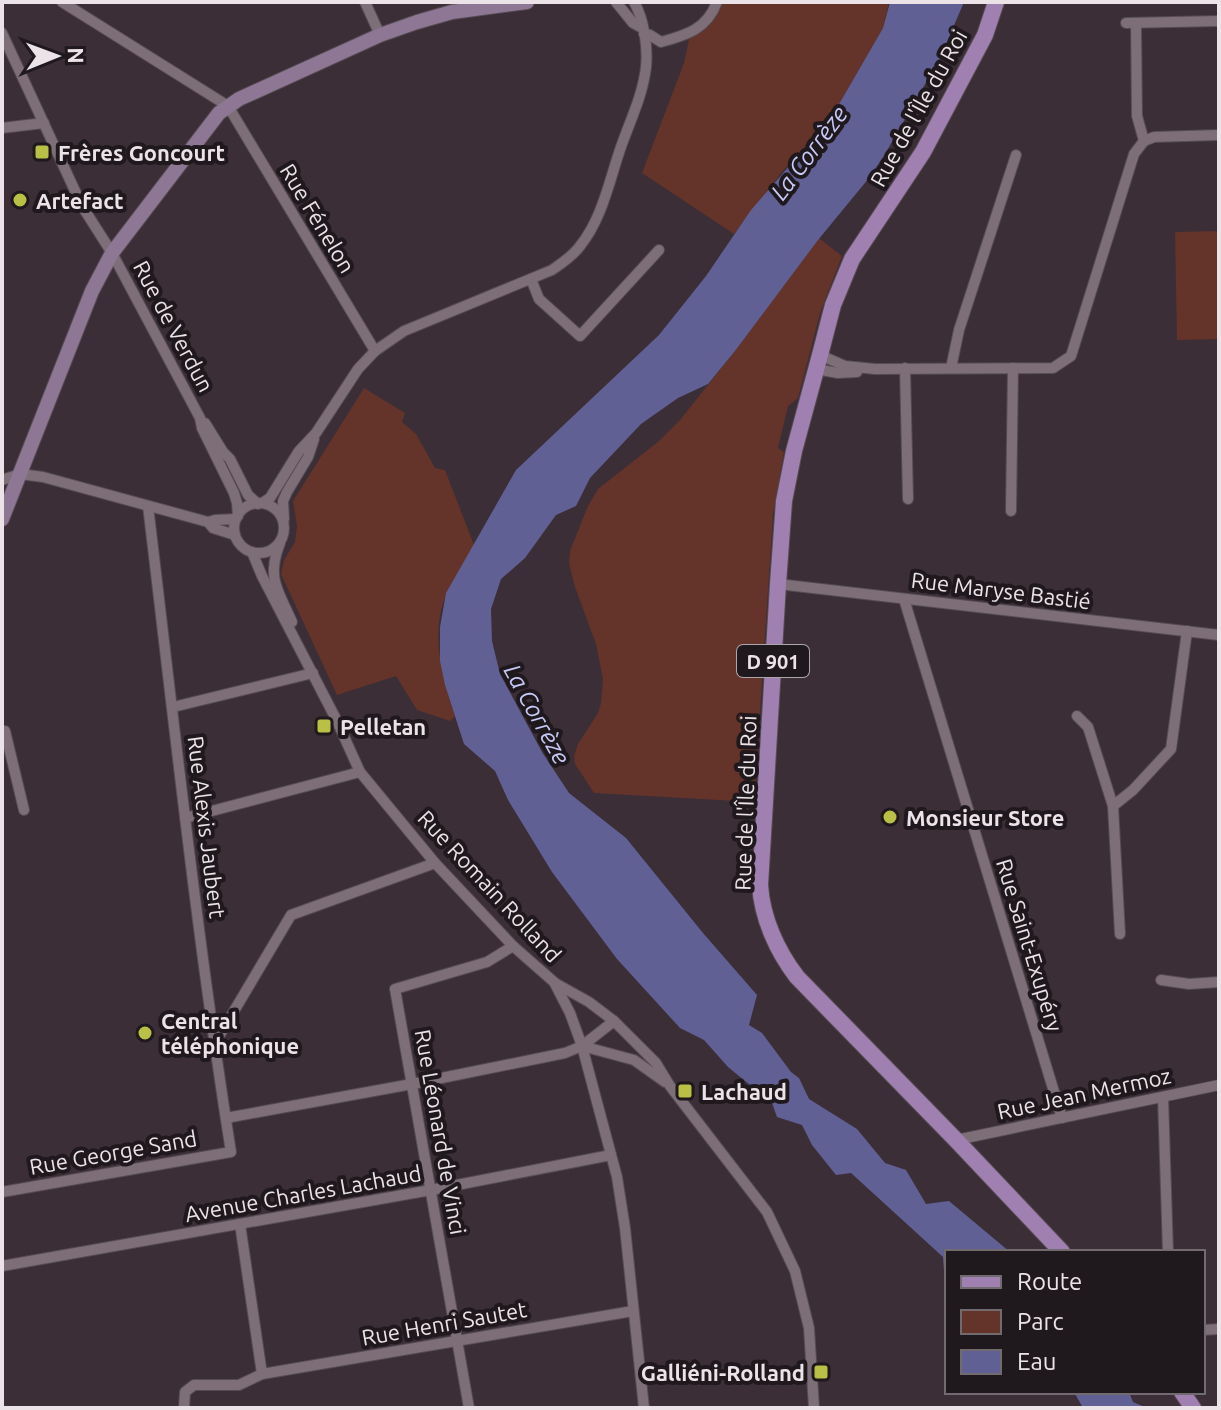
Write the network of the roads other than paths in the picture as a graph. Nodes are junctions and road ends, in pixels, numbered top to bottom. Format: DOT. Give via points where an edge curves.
graph roads {
  1 [pos="62,2"];
  2 [pos="365,2"];
  3 [pos="527,2"];
  4 [pos="616,2"];
  5 [pos="634,2"];
  6 [pos="717,2"];
  7 [pos="996,2"];
  8 [pos="1219,21"];
  9 [pos="643,31"];
  10 [pos="2,33"];
  11 [pos="380,35"];
  12 [pos="228,106"];
  13 [pos="44,123"];
  14 [pos="2,128"];
  15 [pos="1219,135"];
  16 [pos="1144,141"];
  17 [pos="1016,155"];
  18 [pos="659,250"];
  19 [pos="112,253"];
  20 [pos="531,279"];
  21 [pos="375,351"];
  22 [pos="818,362"];
  23 [pos="905,368"];
  24 [pos="951,368"];
  25 [pos="1013,368"];
  26 [pos="200,418"];
  27 [pos="316,433"];
  28 [pos="20,474"];
  29 [pos="2,480"];
  30 [pos="908,499"];
  31 [pos="260,504"];
  32 [pos="148,506"];
  33 [pos="1011,511"];
  34 [pos="237,517"];
  35 [pos="2,519"];
  36 [pos="208,522"];
  37 [pos="284,522"];
  38 [pos="235,535"];
  39 [pos="281,541"];
  40 [pos="252,552"];
  41 [pos="778,584"];
  42 [pos="904,599"];
  43 [pos="1187,631"];
  44 [pos="1219,635"];
  45 [pos="299,646"];
  46 [pos="313,673"];
  47 [pos="173,707"];
  48 [pos="1077,716"];
  49 [pos="2,732"];
  50 [pos="360,772"];
  51 [pos="1113,806"];
  52 [pos="24,810"];
  53 [pos="185,818"];
  54 [pos="435,863"];
  55 [pos="1120,934"];
  56 [pos="513,946"];
  57 [pos="1161,980"];
  58 [pos="554,982"];
  59 [pos="1219,982"];
  60 [pos="614,1021"];
  61 [pos="214,1043"];
  62 [pos="582,1046"];
  63 [pos="412,1084"];
  64 [pos="1219,1085"];
  65 [pos="670,1086"];
  66 [pos="1163,1097"];
  67 [pos="226,1118"];
  68 [pos="1062,1118"];
  69 [pos="956,1140"];
  70 [pos="231,1152"];
  71 [pos="611,1155"];
  72 [pos="431,1190"];
  73 [pos="2,1192"];
  74 [pos="240,1224"];
  75 [pos="1060,1250"];
  76 [pos="1168,1250"];
  77 [pos="2,1266"];
  78 [pos="633,1311"];
  79 [pos="457,1342"];
  80 [pos="262,1374"];
  81 [pos="184,1408"];
  82 [pos="469,1408"];
  83 [pos="644,1408"];
  84 [pos="814,1408"];
  1 -- 12 [label="street"];
  2 -- 11 [label="street"];
  3 -- 11 [label="street" via="452,12"];
  4 -- 9 [label="street"];
  5 -- 9 [label="street"];
  6 -- 9 [label="street" via="707,21 690,33 661,42"];
  7 -- 22 [label="main road, Rue de l'Île du Roi / D 901" via="985,35 923,152 852,259"];
  8 -- 16 [label="street" via="1131,23 1137,116"];
  9 -- 20 [label="street" via="644,82 596,218 573,254"];
  10 -- 13 [label="street, Rue de Verdun"];
  11 -- 12 [label="street"];
  12 -- 19 [label="street"];
  12 -- 21 [label="street, Rue Fénelon"];
  13 -- 14 [label="street"];
  13 -- 19 [label="street, Rue de Verdun" via="82,206"];
  15 -- 16 [label="street"];
  16 -- 25 [label="street" via="1134,154 1071,356 1053,368"];
  17 -- 24 [label="street"];
  18 -- 20 [label="street" via="580,336 539,299"];
  19 -- 26 [label="street, Rue de Verdun"];
  19 -- 28 [label="street"];
  20 -- 21 [label="street" via="404,331"];
  21 -- 27 [label="street"];
  22 -- 23 [label="street"];
  22 -- 41 [label="main road, Rue de l'Île du Roi / D 901" via="784,501"];
  23 -- 24 [label="street"];
  23 -- 30 [label="street"];
  24 -- 25 [label="street"];
  25 -- 33 [label="street"];
  26 -- 31 [label="street, Rue de Verdun" via="248,495"];
  26 -- 34 [label="street, Rue de Verdun" via="234,493"];
  27 -- 31 [label="street" via="270,498"];
  27 -- 37 [label="street" via="283,501"];
  28 -- 29 [label="street"];
  28 -- 32 [label="street"];
  28 -- 35 [label="street"];
  31 -- 34 [label="street" via="244,508"];
  31 -- 37 [label="street" via="272,507"];
  32 -- 36 [label="street"];
  32 -- 47 [label="street, Rue Alexis Jaubert"];
  34 -- 36 [label="street"];
  34 -- 38 [label="street"];
  36 -- 38 [label="street"];
  37 -- 39 [label="street"];
  38 -- 40 [label="street"];
  39 -- 40 [label="street" via="266,552"];
  39 -- 45 [label="street, Rue Romain Rolland" via="272,573"];
  40 -- 45 [label="street, Rue Romain Rolland"];
  41 -- 42 [label="street, Rue Maryse Bastié"];
  41 -- 69 [label="main road, Rue de l'Île du Roi / D 901" via="760,872 766,918 797,977"];
  42 -- 43 [label="street, Rue Maryse Bastié"];
  42 -- 68 [label="street, Rue Saint-Exupéry"];
  43 -- 44 [label="street, Rue Maryse Bastié"];
  43 -- 51 [label="street" via="1171,749"];
  45 -- 46 [label="street, Rue Romain Rolland"];
  46 -- 47 [label="street"];
  46 -- 50 [label="street, Rue Romain Rolland"];
  47 -- 53 [label="street, Rue Alexis Jaubert"];
  48 -- 51 [label="street" via="1088,727"];
  49 -- 52 [label="street"];
  50 -- 53 [label="street"];
  50 -- 54 [label="street, Rue Romain Rolland"];
  51 -- 55 [label="street"];
  53 -- 61 [label="street, Rue Alexis Jaubert"];
  54 -- 56 [label="street, Rue Romain Rolland"];
  54 -- 61 [label="street" via="291,915"];
  56 -- 58 [label="street, Rue Romain Rolland"];
  56 -- 63 [label="street, Rue Léonard de Vinci" via="487,962 395,989"];
  57 -- 59 [label="street"];
  58 -- 60 [label="street"];
  58 -- 62 [label="street, Rue Romain Rolland"];
  60 -- 62 [label="street"];
  60 -- 65 [label="street" via="656,1063"];
  61 -- 67 [label="street, Rue Alexis Jaubert"];
  62 -- 63 [label="street"];
  62 -- 65 [label="street" via="634,1060"];
  62 -- 71 [label="street, Rue Romain Rolland"];
  63 -- 67 [label="street"];
  63 -- 72 [label="street, Rue Léonard de Vinci"];
  64 -- 66 [label="street, Rue Jean Mermoz"];
  65 -- 84 [label="street" via="767,1212 795,1271 809,1328"];
  66 -- 68 [label="street, Rue Jean Mermoz"];
  66 -- 76 [label="street"];
  67 -- 70 [label="street, Rue Alexis Jaubert"];
  68 -- 69 [label="street, Rue Jean Mermoz"];
  69 -- 75 [label="main road, Rue de l'Île du Roi / D 901"];
  70 -- 73 [label="street, Rue George Sand"];
  71 -- 72 [label="street, Avenue Charles Lachaud"];
  71 -- 78 [label="street, Rue Romain Rolland"];
  72 -- 74 [label="street, Avenue Charles Lachaud"];
  72 -- 79 [label="street, Rue Léonard de Vinci"];
  74 -- 77 [label="street, Avenue Charles Lachaud"];
  74 -- 80 [label="street"];
  78 -- 79 [label="street, Rue Henri Sautet"];
  78 -- 83 [label="street, Rue Romain Rolland"];
  79 -- 80 [label="street, Rue Henri Sautet"];
  79 -- 82 [label="street, Rue Léonard de Vinci"];
  80 -- 81 [label="street, Rue Henri Sautet" via="239,1385 194,1385 185,1392"];
}
